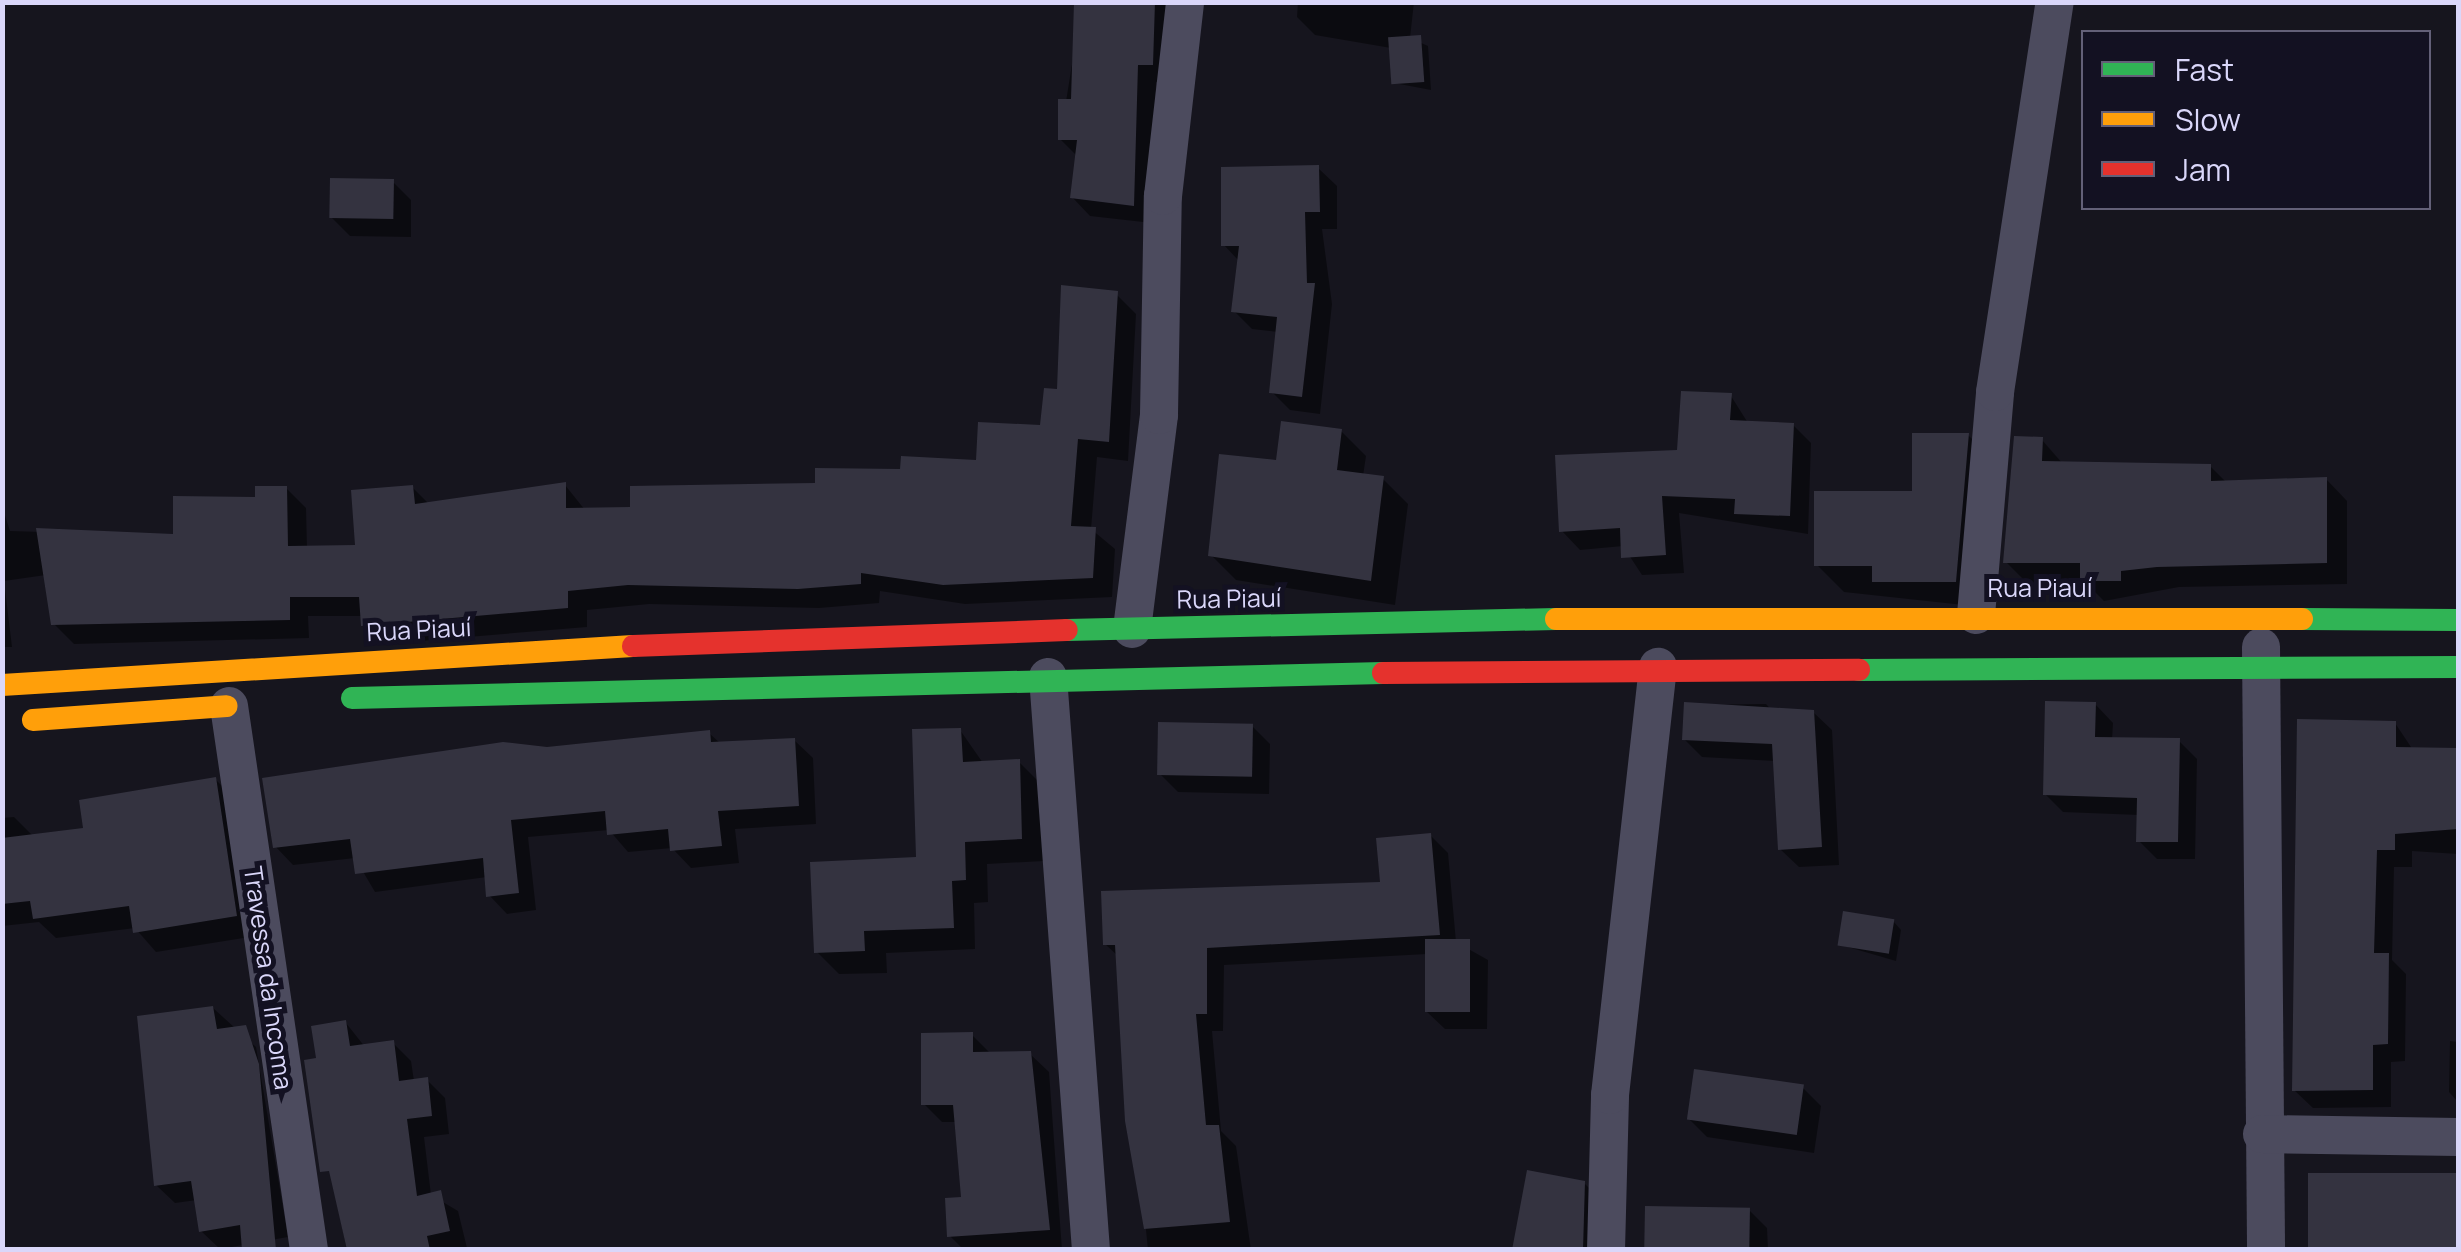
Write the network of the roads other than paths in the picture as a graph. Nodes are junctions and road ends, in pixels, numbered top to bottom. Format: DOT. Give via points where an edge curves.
graph roads {
  1 [pos="1186,2"];
  2 [pos="2055,2"];
  3 [pos="1976,615"];
  4 [pos="2262,616"];
  5 [pos="2458,620"];
  6 [pos="1132,628"];
  7 [pos="2260,665"];
  8 [pos="1658,667"];
  9 [pos="2458,667"];
  10 [pos="1048,678"];
  11 [pos="2,686"];
  12 [pos="321,700"];
  13 [pos="238,705"];
  14 [pos="2,722"];
  15 [pos="2262,1134"];
  16 [pos="2458,1137"];
  17 [pos="310,1250"];
  18 [pos="1091,1250"];
  19 [pos="1606,1250"];
  20 [pos="2266,1250"];
  1 -- 6 [label="street" via="1163,196 1160,415"];
  2 -- 3 [label="street" via="1995,392"];
  3 -- 4 [label="main road, Rua Piauí"];
  3 -- 6 [label="main road, Rua Piauí"];
  4 -- 5 [label="main road, Rua Piauí"];
  4 -- 7 [label="street"];
  6 -- 11 [label="main road, Rua Piauí" via="756,638"];
  7 -- 8 [label="main road"];
  7 -- 9 [label="main road"];
  7 -- 15 [label="street"];
  8 -- 10 [label="main road"];
  8 -- 19 [label="street" via="1610,1095"];
  10 -- 12 [label="main road"];
  10 -- 18 [label="street"];
  13 -- 14 [label="main road"];
  13 -- 17 [label="street, Travessa da Incoma"];
  15 -- 16 [label="street"];
  15 -- 20 [label="street"];
}
